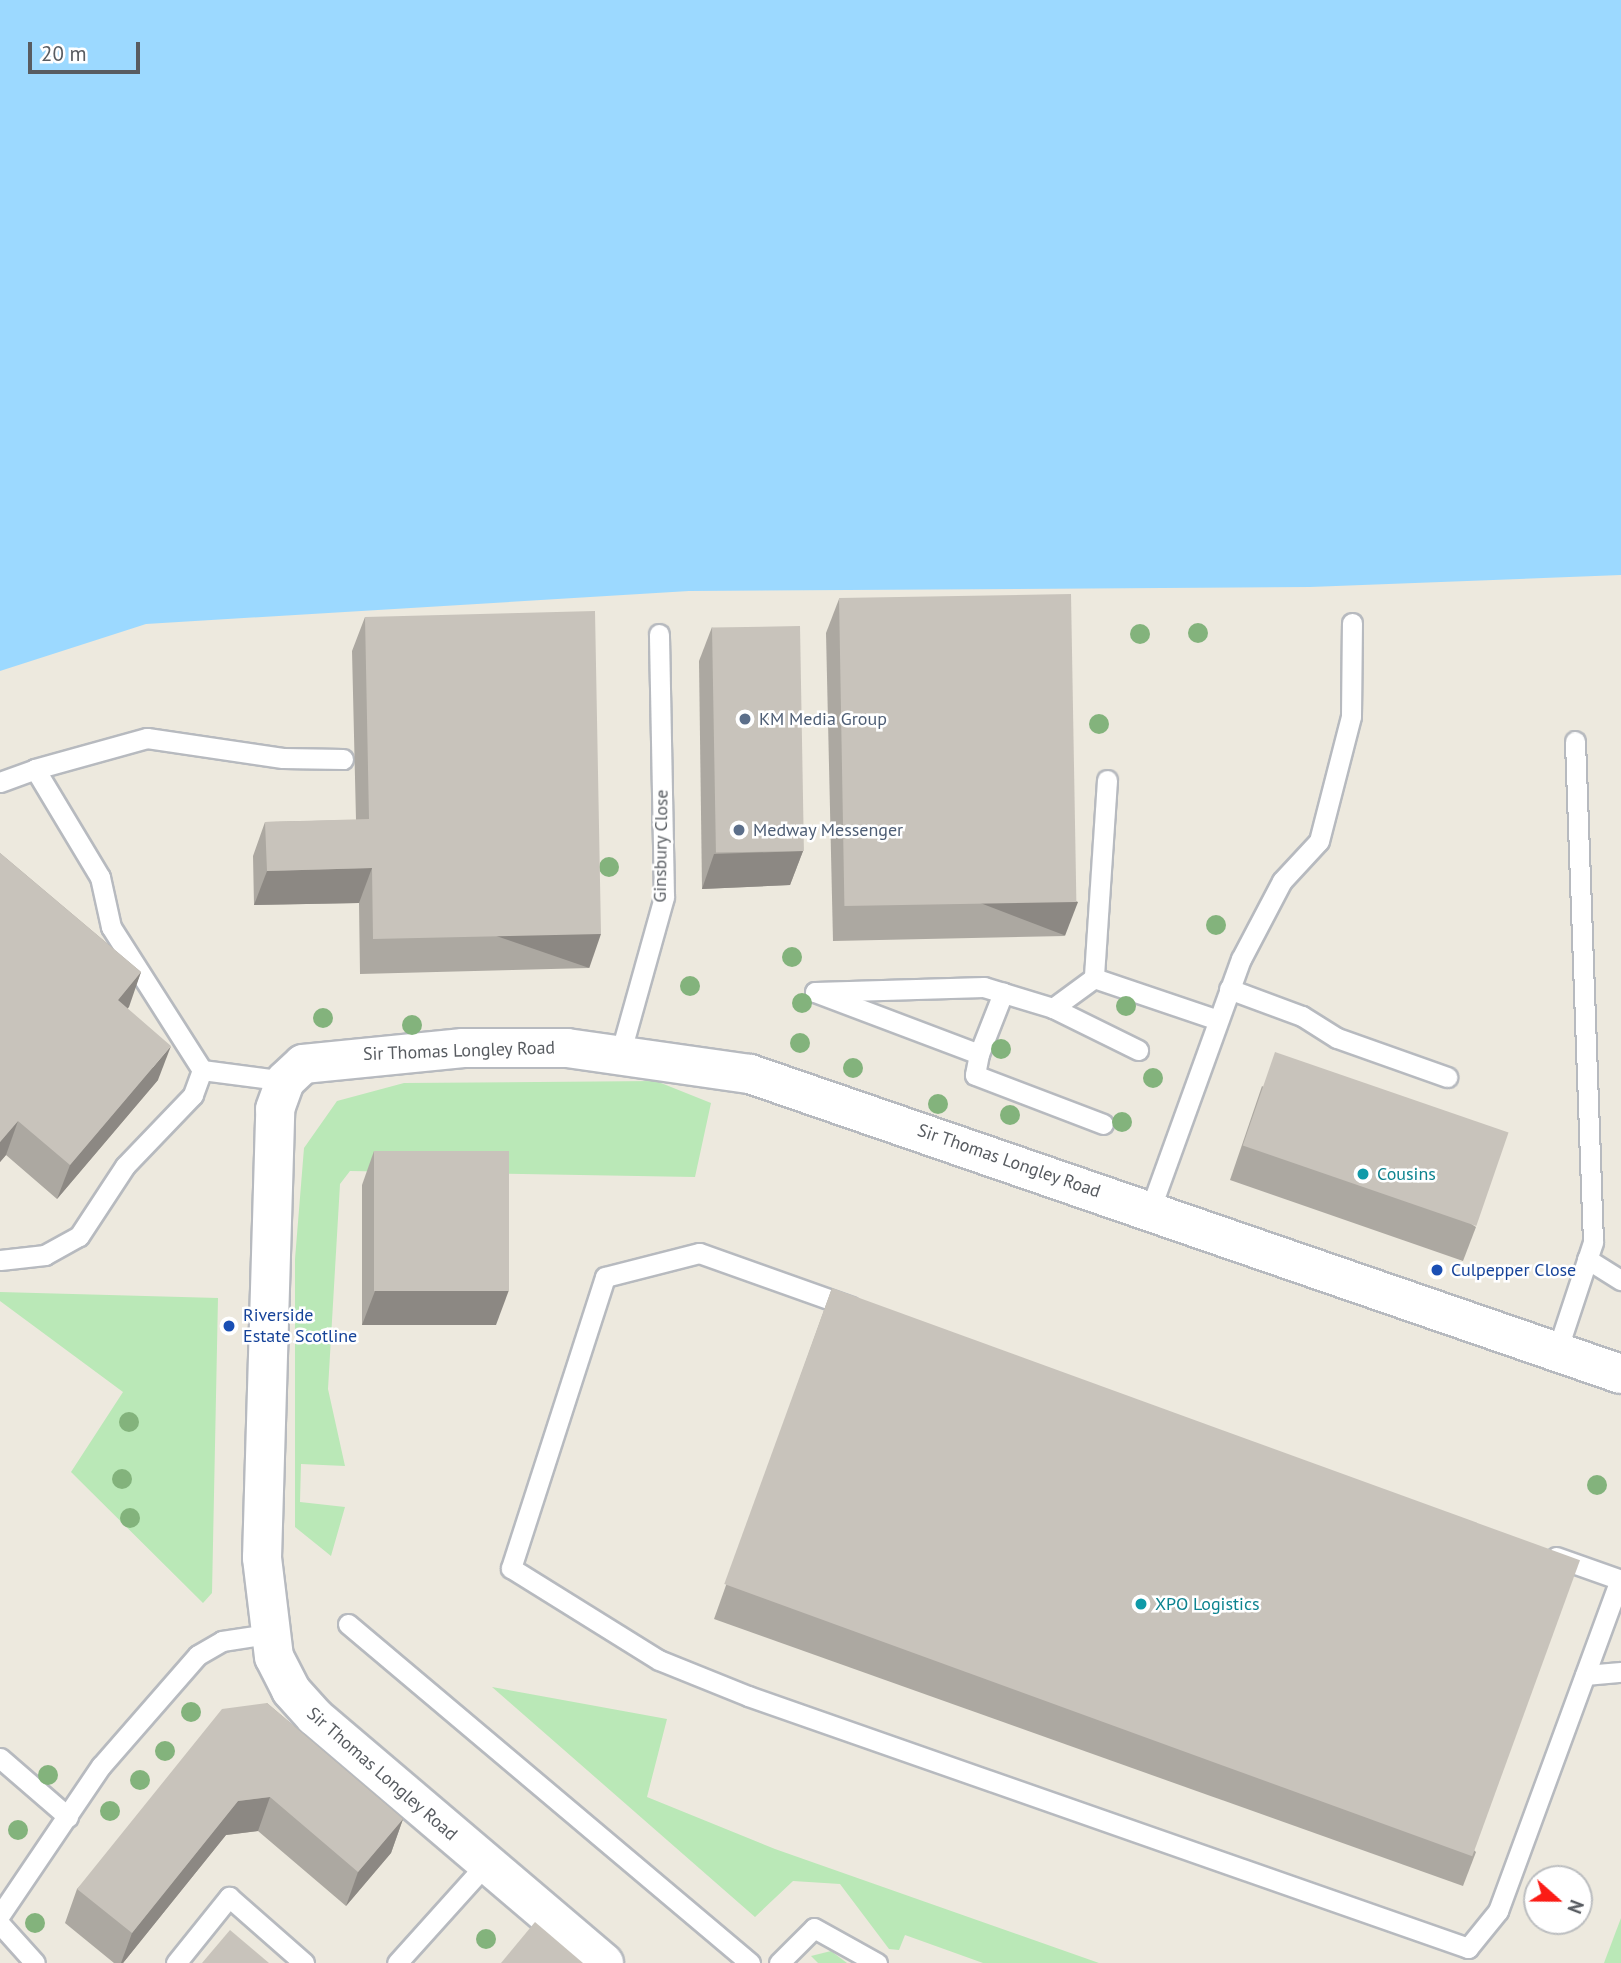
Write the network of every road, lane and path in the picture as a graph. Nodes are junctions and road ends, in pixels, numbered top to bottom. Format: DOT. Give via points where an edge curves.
graph roads {
  1 [pos="1352,624"];
  2 [pos="659,634"];
  3 [pos="1575,741"];
  4 [pos="343,759"];
  5 [pos="35,769"];
  6 [pos="1107,780"];
  7 [pos="0,782"];
  8 [pos="1094,978"];
  9 [pos="1229,989"];
  10 [pos="1003,993"];
  11 [pos="1054,1008"];
  12 [pos="1218,1020"];
  13 [pos="1138,1050"];
  14 [pos="621,1051"];
  15 [pos="979,1054"];
  16 [pos="202,1070"];
  17 [pos="1447,1077"];
  18 [pos="285,1081"];
  19 [pos="1103,1124"];
  20 [pos="1150,1210"];
  21 [pos="1587,1259"];
  22 [pos="0,1260"];
  23 [pos="1621,1280"];
  24 [pos="870,1314"];
  25 [pos="1558,1351"];
  26 [pos="1621,1374"];
  27 [pos="1541,1552"];
  28 [pos="1621,1580"];
  29 [pos="348,1624"];
  30 [pos="268,1634"];
  31 [pos="1621,1672"];
  32 [pos="1585,1675"];
  33 [pos="0,1758"];
  34 [pos="68,1816"];
  35 [pos="486,1864"];
  36 [pos="0,1915"];
  37 [pos="0,1924"];
  38 [pos="22,1959"];
  39 [pos="176,1963"];
  40 [pos="304,1963"];
  41 [pos="397,1963"];
  42 [pos="604,1963"];
  43 [pos="751,1963"];
  44 [pos="779,1963"];
  45 [pos="877,1963"];
  1 -- 9 [label="lane" via="1352,716 1319,841 1282,880"];
  2 -- 14 [label="lane, Ginsbury Close" via="664,897"];
  3 -- 21 [label="lane" via="1593,1242"];
  4 -- 5 [label="lane" via="267,756 147,738"];
  5 -- 7 [label="lane"];
  5 -- 16 [label="lane" via="100,877 111,927"];
  6 -- 8 [label="lane"];
  8 -- 11 [label="lane"];
  8 -- 12 [label="lane"];
  9 -- 12 [label="lane"];
  9 -- 17 [label="lane" via="1302,1016 1336,1038"];
  10 -- 11 [label="lane"];
  10 -- 15 [label="lane"];
  10 -- 15 [label="lane" via="984,987 815,992"];
  11 -- 13 [label="lane"];
  12 -- 20 [label="lane"];
  14 -- 18 [label="street, Sir Thomas Longley Road" via="510,1047 330,1056 303,1064"];
  14 -- 20 [label="street, Sir Thomas Longley Road" via="793,1086"];
  15 -- 19 [label="lane" via="975,1075"];
  16 -- 18 [label="lane"];
  16 -- 22 [label="lane" via="193,1095 125,1166 79,1237 45,1255"];
  18 -- 30 [label="street, Sir Thomas Longley Road" via="275,1109 262,1558"];
  20 -- 25 [label="street, Sir Thomas Longley Road"];
  21 -- 23 [label="lane"];
  21 -- 25 [label="lane"];
  24 -- 32 [label="lane" via="699,1253 605,1277 511,1568 659,1660 748,1696 1468,1948 1498,1911"];
  25 -- 26 [label="street, Sir Thomas Longley Road"];
  27 -- 28 [label="lane"];
  28 -- 32 [label="lane"];
  29 -- 43 [label="lane"];
  30 -- 34 [label="lane" via="222,1641 198,1655 101,1766"];
  30 -- 35 [label="street, Sir Thomas Longley Road" via="279,1670 303,1706"];
  31 -- 32 [label="lane"];
  33 -- 34 [label="lane"];
  34 -- 36 [label="lane"];
  35 -- 41 [label="lane"];
  35 -- 42 [label="street, Sir Thomas Longley Road"];
  37 -- 38 [label="lane"];
  39 -- 40 [label="lane" via="229,1897"];
  44 -- 45 [label="lane" via="814,1928"];
}
